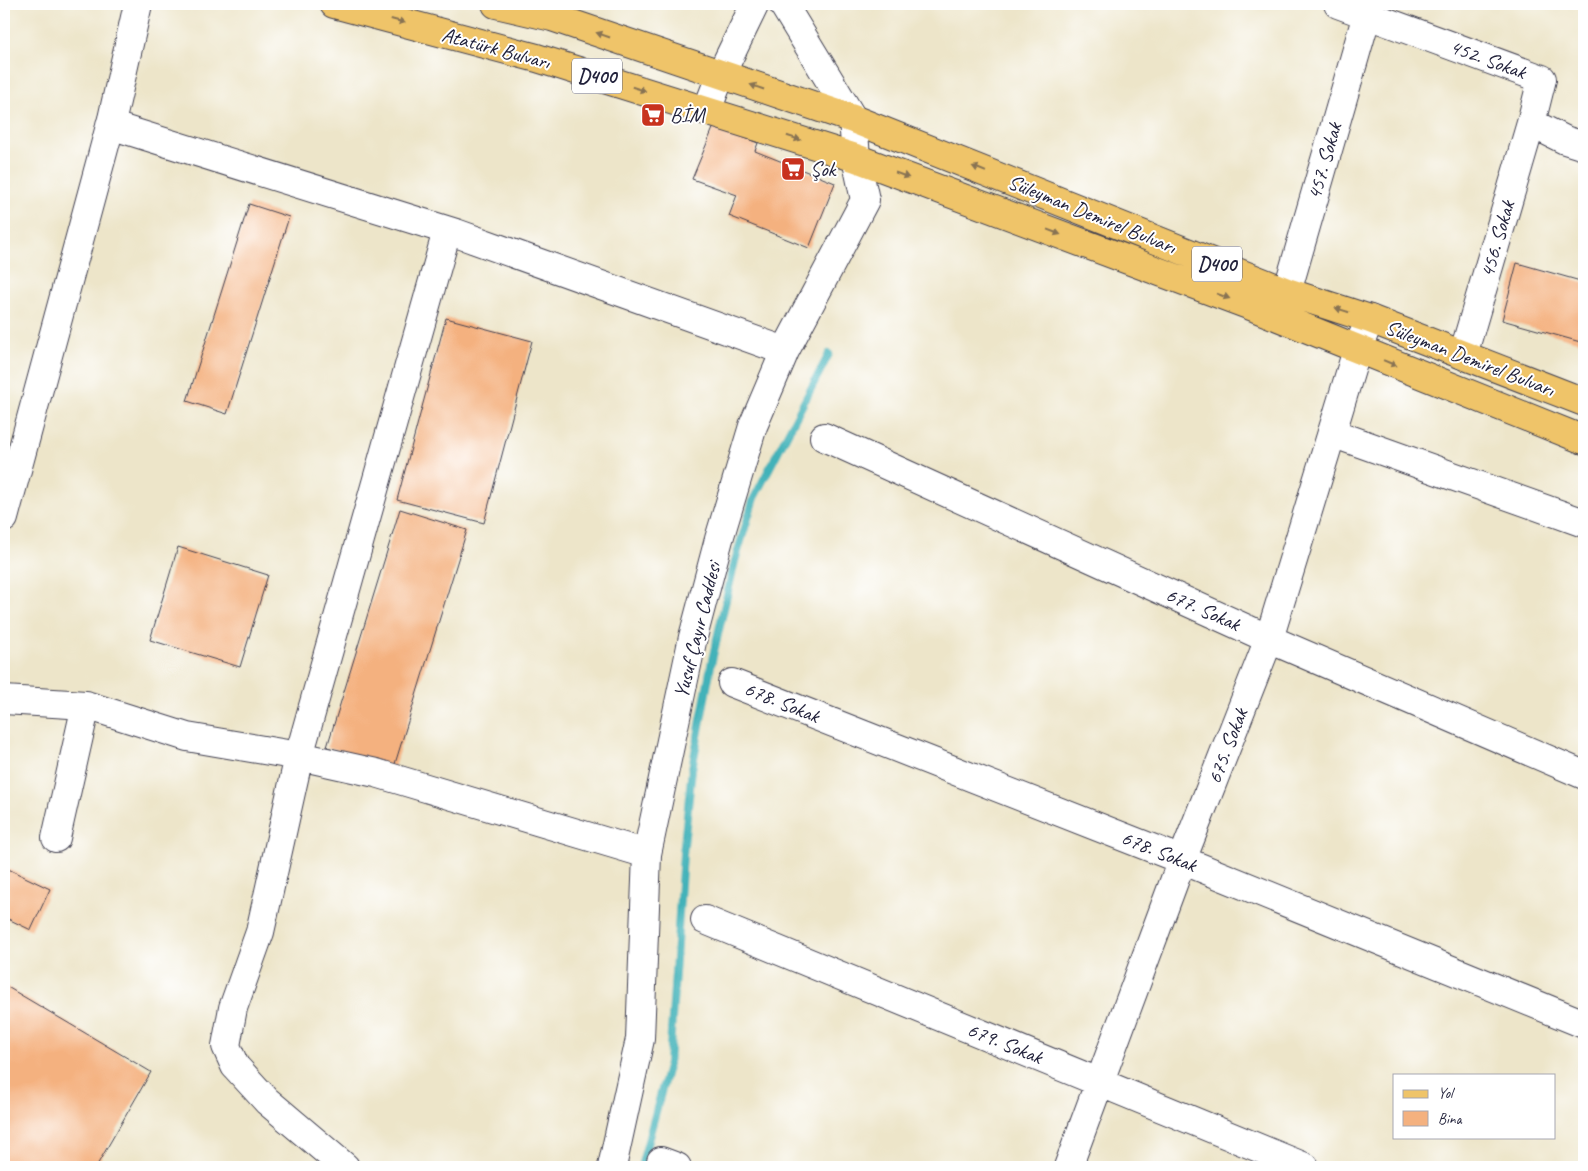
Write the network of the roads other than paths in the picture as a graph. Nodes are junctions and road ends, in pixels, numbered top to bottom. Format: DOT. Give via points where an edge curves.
graph roads {
  1 [pos="138,4"];
  2 [pos="334,4"];
  3 [pos="496,4"];
  4 [pos="755,4"];
  5 [pos="783,4"];
  6 [pos="1338,4"];
  7 [pos="1368,9"];
  8 [pos="721,74"];
  9 [pos="707,110"];
  10 [pos="853,119"];
  11 [pos="1531,123"];
  12 [pos="110,125"];
  13 [pos="1584,146"];
  14 [pos="856,158"];
  15 [pos="447,231"];
  16 [pos="1286,292"];
  17 [pos="1276,316"];
  18 [pos="1370,319"];
  19 [pos="1357,350"];
  20 [pos="785,351"];
  21 [pos="1463,355"];
  22 [pos="1584,402"];
  23 [pos="1332,433"];
  24 [pos="824,437"];
  25 [pos="1584,440"];
  26 [pos="4,518"];
  27 [pos="1584,523"];
  28 [pos="1269,640"];
  29 [pos="732,682"];
  30 [pos="4,700"];
  31 [pos="86,705"];
  32 [pos="299,756"];
  33 [pos="1584,775"];
  34 [pos="56,838"];
  35 [pos="647,854"];
  36 [pos="1182,860"];
  37 [pos="705,920"];
  38 [pos="1584,1024"];
  39 [pos="1100,1082"];
  40 [pos="345,1167"];
  41 [pos="612,1167"];
  42 [pos="1068,1167"];
  43 [pos="1305,1167"];
  1 -- 12 [label="street"];
  2 -- 9 [label="main road, Atatürk Bulvarı / D400, one-way" via="537,58"];
  8 -- 3 [label="main road, Atatürk Bulvarı / D400, one-way" via="552,18"];
  4 -- 8 [label="street"];
  5 -- 10 [label="street"];
  6 -- 7 [label="street, 452. Sokak"];
  7 -- 11 [label="street, 452. Sokak" via="1542,79"];
  7 -- 16 [label="street, 457. Sokak"];
  8 -- 9 [label="street"];
  10 -- 8 [label="main road, Atatürk Bulvarı / D400, one-way"];
  9 -- 14 [label="main road, Atatürk Bulvarı / D400, one-way"];
  10 -- 14 [label="street, Yusuf Çayır Caddesi"];
  16 -- 10 [label="main road, Süleyman Demirel Bulvarı / D400, one-way"];
  11 -- 13 [label="street"];
  11 -- 21 [label="street, 456. Sokak"];
  12 -- 15 [label="street"];
  12 -- 26 [label="street"];
  14 -- 17 [label="main road, Süleyman Demirel Bulvarı / D400, one-way"];
  14 -- 20 [label="street, Yusuf Çayır Caddesi" via="865,200"];
  15 -- 20 [label="street"];
  15 -- 32 [label="street"];
  16 -- 17 [label="street, 457. Sokak"];
  18 -- 16 [label="main road, Süleyman Demirel Bulvarı / D400, one-way"];
  17 -- 19 [label="main road, Süleyman Demirel Bulvarı / D400"];
  18 -- 19 [label="street, 675. Sokak"];
  18 -- 21 [label="main road, Süleyman Demirel Bulvarı / D400"];
  19 -- 23 [label="street, 675. Sokak"];
  19 -- 25 [label="main road, Süleyman Demirel Bulvarı / D400, one-way"];
  20 -- 35 [label="street, Yusuf Çayır Caddesi" via="753,426 717,548 693,637"];
  21 -- 22 [label="main road, Süleyman Demirel Bulvarı / D400"];
  23 -- 27 [label="street"];
  23 -- 28 [label="street, 675. Sokak"];
  24 -- 28 [label="street, 677. Sokak"];
  28 -- 33 [label="street, 677. Sokak"];
  28 -- 36 [label="street, 675. Sokak"];
  29 -- 36 [label="street, 678. Sokak"];
  30 -- 31 [label="street"];
  31 -- 32 [label="street" via="186,737"];
  31 -- 34 [label="street"];
  32 -- 35 [label="street" via="376,773"];
  32 -- 40 [label="street" via="260,932 233,1008 226,1046 235,1066 267,1100"];
  35 -- 41 [label="street, Yusuf Çayır Caddesi" via="640,1039"];
  36 -- 38 [label="street, 678. Sokak"];
  36 -- 39 [label="street, 675. Sokak"];
  37 -- 39 [label="street, 679. Sokak"];
  39 -- 42 [label="street, 675. Sokak"];
  39 -- 43 [label="street, 679. Sokak"];
}
